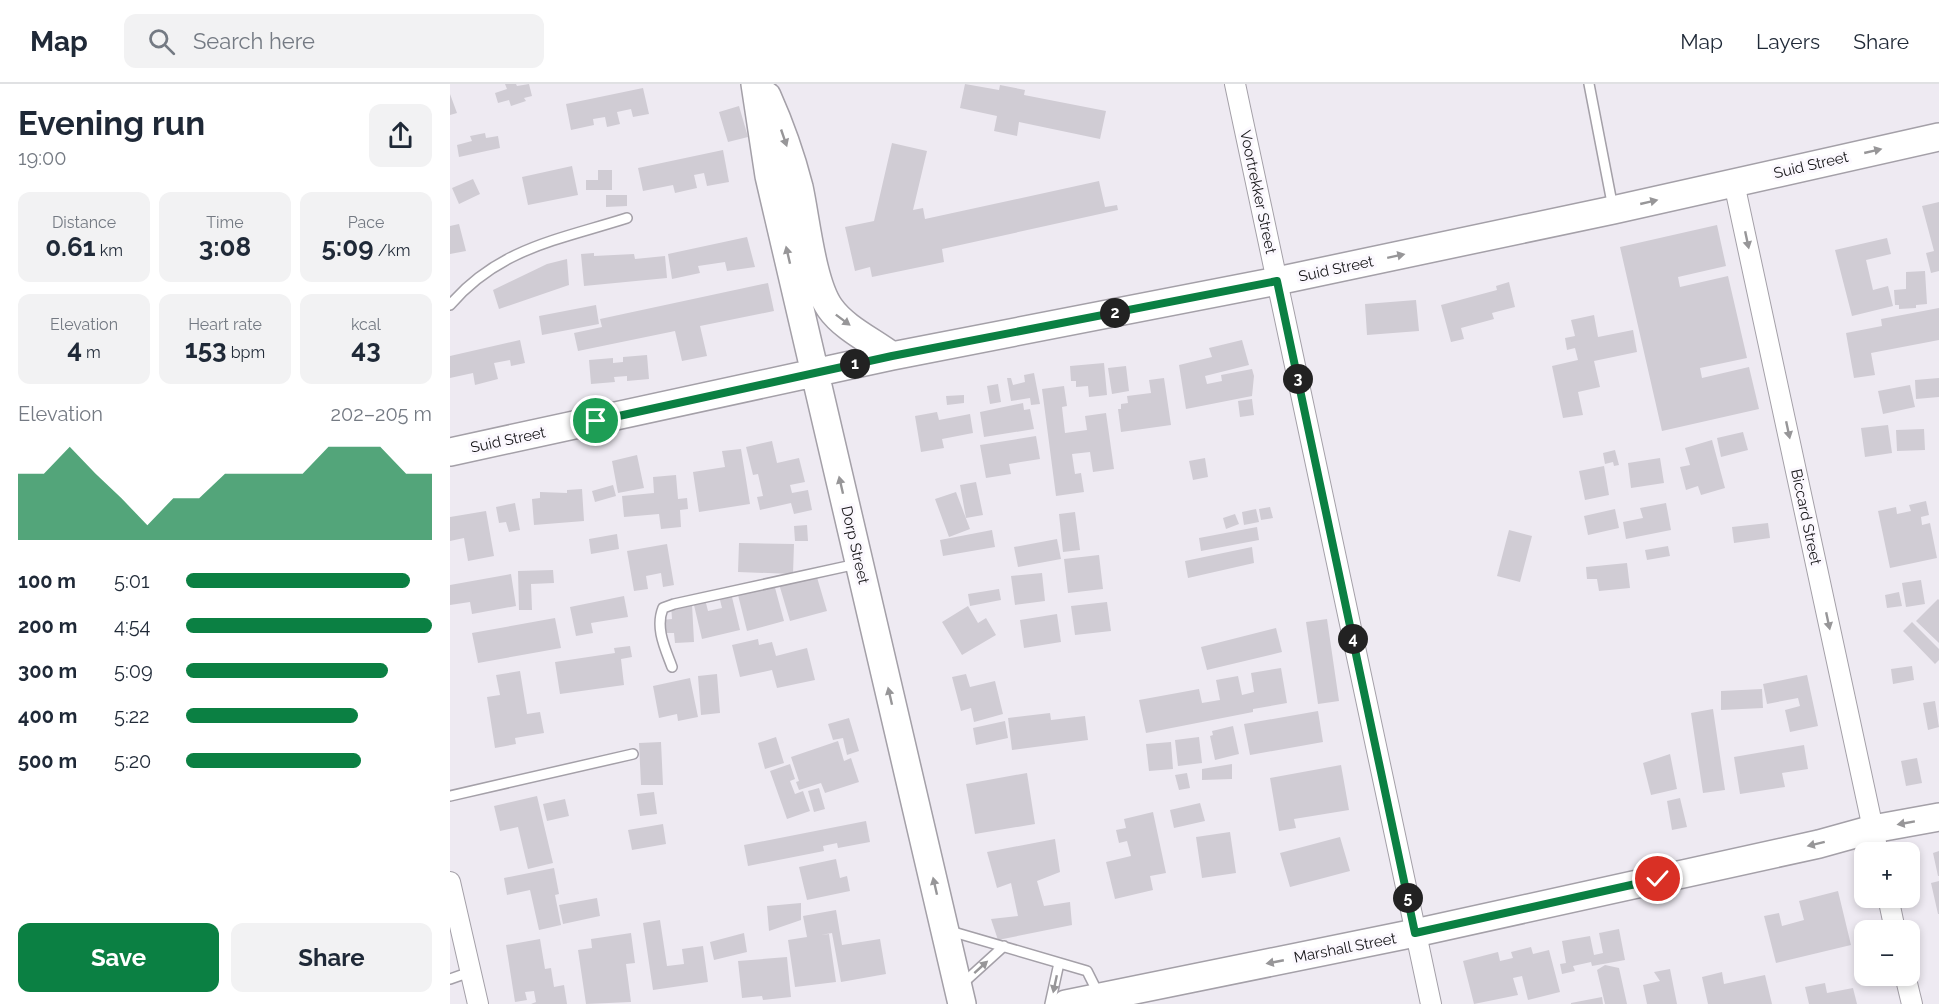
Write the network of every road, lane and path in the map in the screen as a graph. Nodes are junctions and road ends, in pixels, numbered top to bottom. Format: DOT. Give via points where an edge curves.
graph roads {
  1 [pos="755,84"];
  2 [pos="761,84"];
  3 [pos="1235,84"];
  4 [pos="1589,84"];
  5 [pos="1939,137"];
  6 [pos="1734,183"];
  7 [pos="1613,210"];
  8 [pos="627,218"];
  9 [pos="1277,281"];
  10 [pos="450,305"];
  11 [pos="892,356"];
  12 [pos="815,374"];
  13 [pos="450,452"];
  14 [pos="860,564"];
  15 [pos="672,667"];
  16 [pos="633,754"];
  17 [pos="450,796"];
  18 [pos="1939,818"];
  19 [pos="1875,840"];
  20 [pos="450,882"];
  21 [pos="945,929"];
  22 [pos="1415,933"];
  23 [pos="1004,946"];
  24 [pos="1059,963"];
  25 [pos="470,972"];
  26 [pos="450,979"];
  27 [pos="1908,986"];
  28 [pos="960,995"];
  29 [pos="1100,997"];
  30 [pos="478,1004"];
  31 [pos="1050,1004"];
  32 [pos="1066,1004"];
  33 [pos="1431,1004"];
  34 [pos="1912,1004"];
  12 -- 1 [label="street, Dorp Street, one-way" via="769,176"];
  2 -- 11 [label="street, one-way" via="799,187 814,262 828,305 838,318"];
  3 -- 9 [label="street, Voortrekker Street"];
  4 -- 7 [label="lane"];
  6 -- 5 [label="street, Suid Street, one-way"];
  7 -- 6 [label="street, Suid Street, one-way"];
  6 -- 19 [label="street, Biccard Street, one-way"];
  9 -- 7 [label="street, Suid Street, one-way"];
  8 -- 10 [label="lane" via="511,255 468,285"];
  9 -- 11 [label="street, Suid Street"];
  9 -- 22 [label="street, Voortrekker Street"];
  11 -- 12 [label="street, Suid Street"];
  12 -- 13 [label="street, Suid Street"];
  14 -- 12 [label="street, Dorp Street, one-way"];
  14 -- 15 [label="lane" via="674,603 663,609 658,619"];
  21 -- 14 [label="street, Dorp Street, one-way"];
  16 -- 17 [label="lane"];
  18 -- 19 [label="street, Marshall Street, one-way"];
  19 -- 22 [label="street, Marshall Street, one-way" via="1820,844"];
  20 -- 25 [label="street"];
  21 -- 23 [label="lane"];
  21 -- 28 [label="street, Dorp Street"];
  22 -- 29 [label="street, Marshall Street, one-way"];
  22 -- 33 [label="street, Voortrekker Street"];
  23 -- 24 [label="lane"];
  28 -- 23 [label="lane, one-way"];
  24 -- 29 [label="lane" via="1086,971"];
  24 -- 31 [label="lane, one-way"];
  25 -- 26 [label="lane"];
  25 -- 30 [label="street"];
  27 -- 34 [label="street"];
  29 -- 32 [label="street, Marshall Street"];
}
